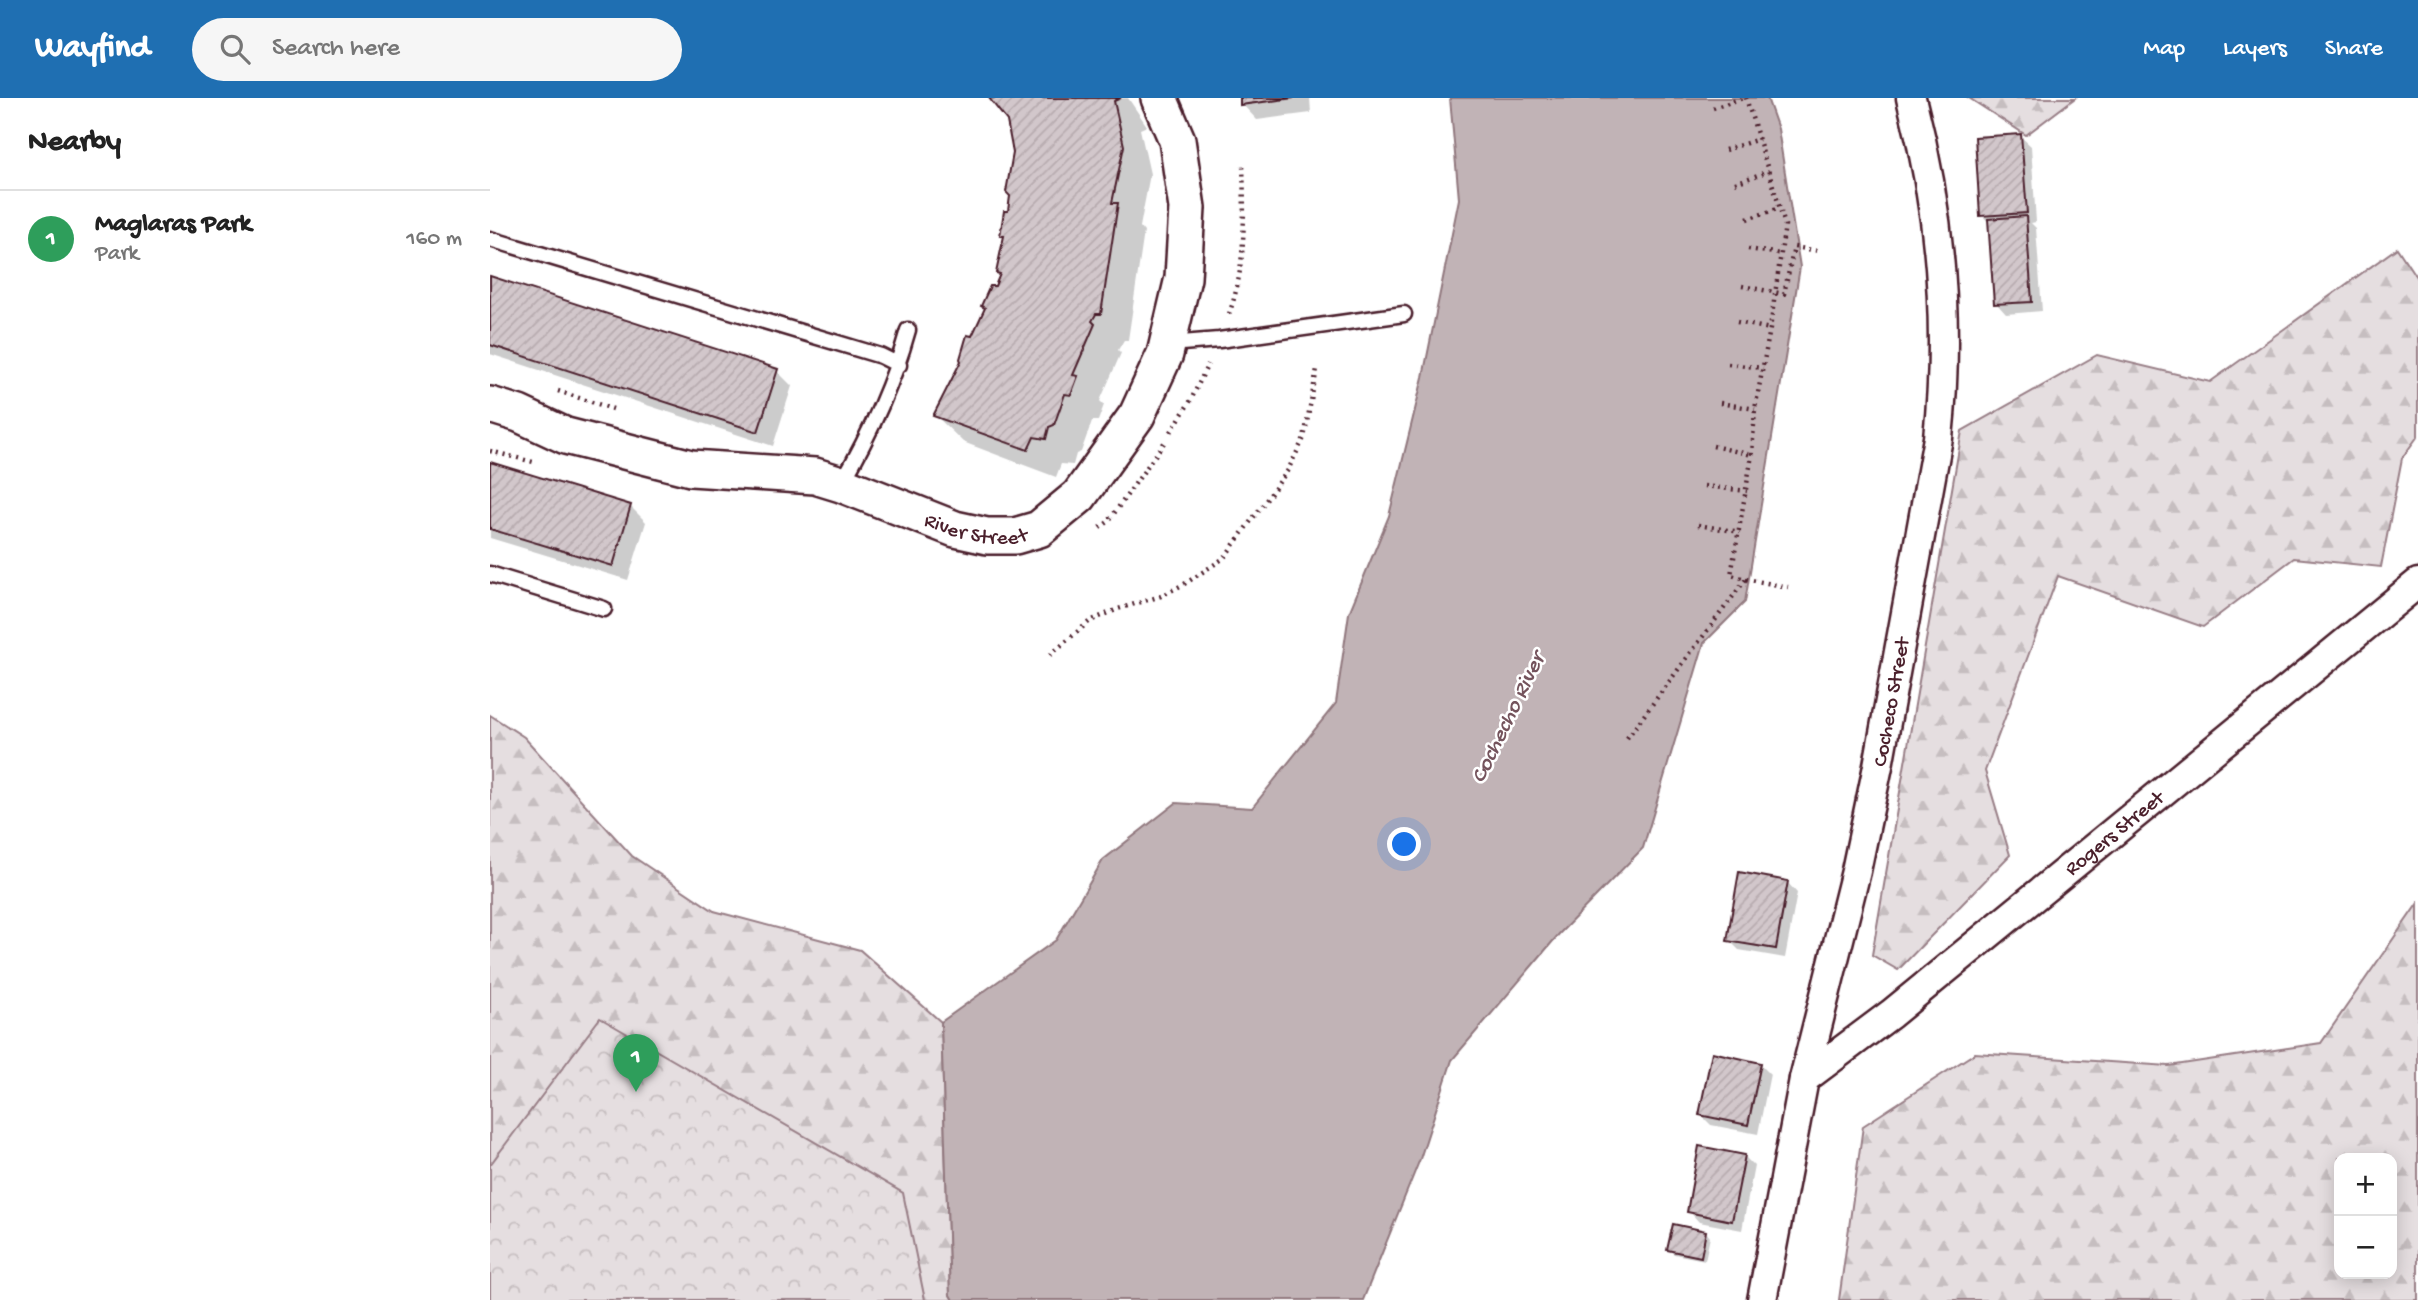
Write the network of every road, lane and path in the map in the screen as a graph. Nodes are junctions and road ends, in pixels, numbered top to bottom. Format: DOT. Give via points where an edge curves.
graph roads {
  1 [pos="1159,98"];
  2 [pos="1745,98"];
  3 [pos="1911,98"];
  4 [pos="1713,108"];
  5 [pos="1759,139"];
  6 [pos="1725,150"];
  7 [pos="1243,162"];
  8 [pos="1769,171"];
  9 [pos="1735,183"];
  10 [pos="1780,208"];
  11 [pos="1747,219"];
  12 [pos="490,239"];
  13 [pos="1748,249"];
  14 [pos="1819,251"];
  15 [pos="1780,254"];
  16 [pos="1742,286"];
  17 [pos="1238,289"];
  18 [pos="1775,293"];
  19 [pos="1404,313"];
  20 [pos="1737,323"];
  21 [pos="1770,329"];
  22 [pos="908,330"];
  23 [pos="1167,344"];
  24 [pos="1728,364"];
  25 [pos="899,365"];
  26 [pos="1763,368"];
  27 [pos="1317,369"];
  28 [pos="548,388"];
  29 [pos="1720,404"];
  30 [pos="490,405"];
  31 [pos="1755,409"];
  32 [pos="626,414"];
  33 [pos="1713,446"];
  34 [pos="1752,455"];
  35 [pos="841,484"];
  36 [pos="1703,486"];
  37 [pos="1747,491"];
  38 [pos="1698,525"];
  39 [pos="1740,532"];
  40 [pos="490,574"];
  41 [pos="1746,579"];
  42 [pos="2418,583"];
  43 [pos="1788,587"];
  44 [pos="604,609"];
  45 [pos="1049,655"];
  46 [pos="1627,738"];
  47 [pos="1804,1079"];
  48 [pos="1762,1300"];
  1 -- 23 [label="street, River Street" via="1177,140 1187,208 1183,278"];
  2 -- 4 [label="path"];
  2 -- 5 [label="path"];
  3 -- 47 [label="street, Cocheco Street" via="1931,185 1942,281 1943,392 1938,438 1859,858"];
  5 -- 6 [label="path"];
  5 -- 8 [label="path"];
  7 -- 17 [label="path" via="1244,227"];
  8 -- 9 [label="path"];
  8 -- 10 [label="path"];
  10 -- 11 [label="path"];
  10 -- 15 [label="path" via="1785,225"];
  12 -- 25 [label="lane"];
  13 -- 15 [label="path"];
  14 -- 18 [label="path" via="1794,247 1784,294"];
  15 -- 18 [label="path"];
  16 -- 18 [label="path"];
  18 -- 21 [label="path"];
  19 -- 23 [label="lane"];
  20 -- 21 [label="path"];
  21 -- 26 [label="path"];
  22 -- 25 [label="lane"];
  23 -- 35 [label="street, River Street" via="1137,415 1079,496 1039,529 987,537"];
  24 -- 26 [label="path"];
  25 -- 35 [label="lane"];
  26 -- 31 [label="path"];
  27 -- 45 [label="path" via="1304,438 1288,470 1223,558 1161,596 1090,621"];
  28 -- 32 [label="path"];
  29 -- 31 [label="path"];
  30 -- 35 [label="street, River Street" via="566,436 691,468 815,476"];
  31 -- 34 [label="path"];
  33 -- 34 [label="path"];
  34 -- 37 [label="path"];
  36 -- 37 [label="path"];
  37 -- 39 [label="path"];
  38 -- 39 [label="path"];
  39 -- 41 [label="path" via="1731,575"];
  40 -- 44 [label="lane"];
  41 -- 43 [label="path"];
  41 -- 46 [label="path"];
  42 -- 47 [label="street, Rogers Street" via="1891,1014"];
  47 -- 48 [label="street, Cocheco Street"];
}
